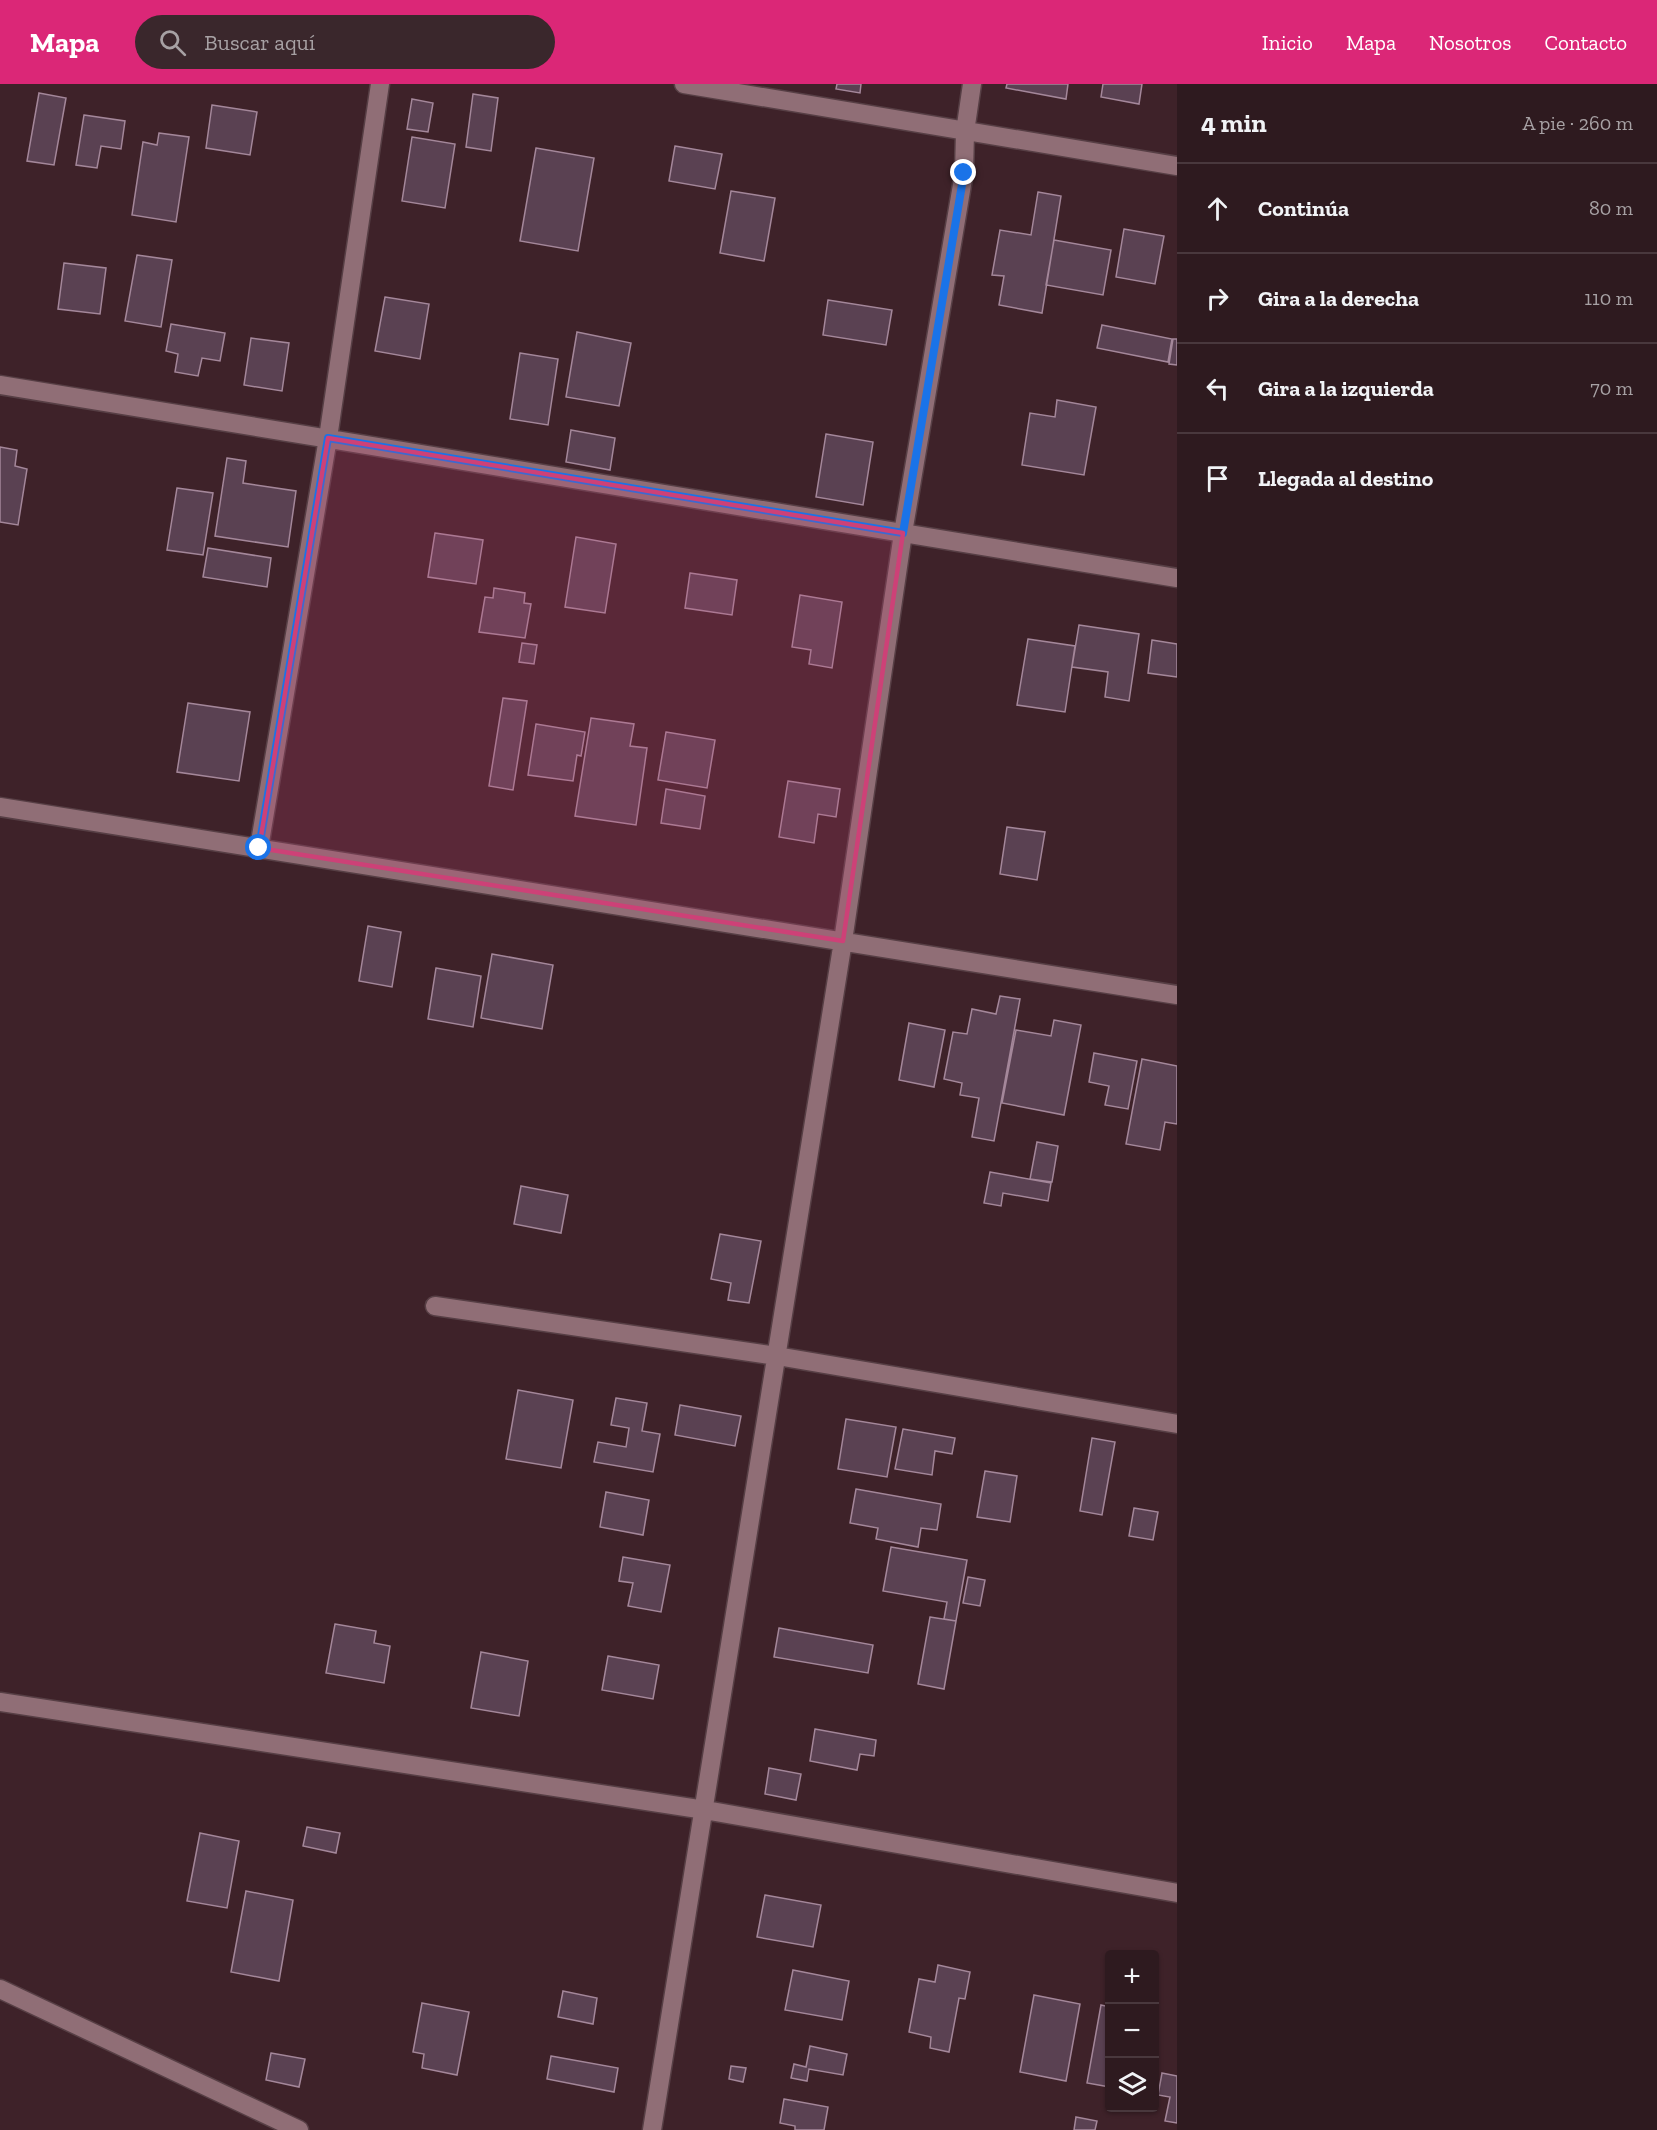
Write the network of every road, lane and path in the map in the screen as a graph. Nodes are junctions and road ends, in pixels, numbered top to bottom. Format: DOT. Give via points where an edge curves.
graph roads {
  1 [pos="380,84"];
  2 [pos="684,84"];
  3 [pos="972,84"];
  4 [pos="965,132"];
  5 [pos="1177,166"];
  6 [pos="0,385"];
  7 [pos="328,438"];
  8 [pos="903,533"];
  9 [pos="1177,578"];
  10 [pos="0,807"];
  11 [pos="259,848"];
  12 [pos="843,941"];
  13 [pos="1177,995"];
  14 [pos="435,1306"];
  15 [pos="777,1356"];
  16 [pos="1177,1424"];
  17 [pos="0,1702"];
  18 [pos="705,1810"];
  19 [pos="1177,1893"];
  20 [pos="0,1989"];
  21 [pos="299,2130"];
  22 [pos="652,2130"];
  1 -- 7 [label="street"];
  2 -- 4 [label="street"];
  3 -- 4 [label="street"];
  4 -- 5 [label="street"];
  4 -- 8 [label="street" via="964,173"];
  6 -- 7 [label="street"];
  7 -- 8 [label="street"];
  7 -- 11 [label="street"];
  8 -- 9 [label="street"];
  8 -- 12 [label="street"];
  10 -- 11 [label="street"];
  11 -- 12 [label="street"];
  12 -- 13 [label="street"];
  12 -- 15 [label="street"];
  14 -- 15 [label="street"];
  15 -- 16 [label="street"];
  15 -- 18 [label="street"];
  17 -- 18 [label="street"];
  18 -- 19 [label="street"];
  18 -- 22 [label="street"];
  20 -- 21 [label="street"];
}
